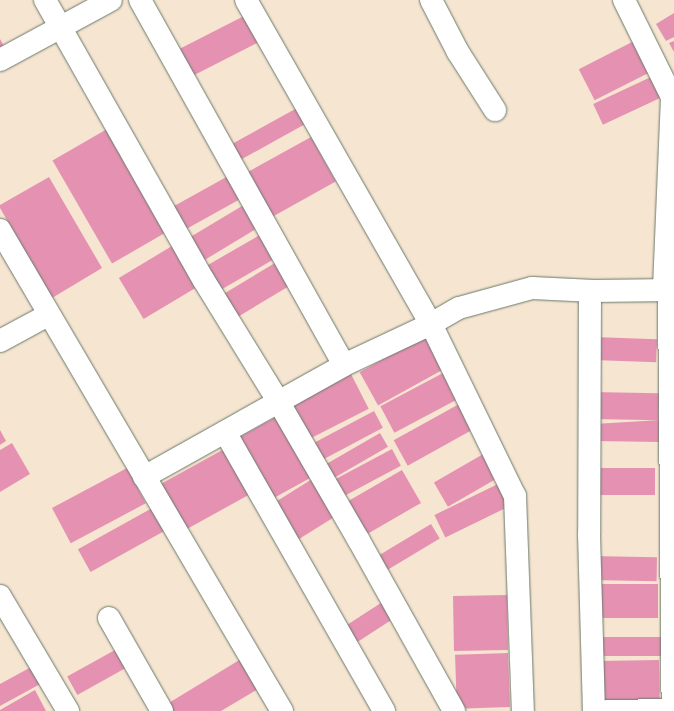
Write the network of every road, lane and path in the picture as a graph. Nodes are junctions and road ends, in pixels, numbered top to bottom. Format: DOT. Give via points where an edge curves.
graph roads {
  1 [pos="45,0"];
  2 [pos="111,0"];
  3 [pos="140,0"];
  4 [pos="246,0"];
  5 [pos="431,0"];
  6 [pos="624,0"];
  7 [pos="60,26"];
  8 [pos="0,60"];
  9 [pos="495,110"];
  10 [pos="0,230"];
  11 [pos="669,290"];
  12 [pos="590,291"];
  13 [pos="48,314"];
  14 [pos="432,324"];
  15 [pos="0,341"];
  16 [pos="344,365"];
  17 [pos="278,401"];
  18 [pos="225,432"];
  19 [pos="144,477"];
  20 [pos="0,596"];
  21 [pos="109,618"];
  22 [pos="674,710"];
  23 [pos="68,711"];
  24 [pos="162,711"];
  25 [pos="282,711"];
  26 [pos="384,711"];
  27 [pos="454,711"];
  28 [pos="523,711"];
  29 [pos="594,711"];
  30 [pos="607,711"];
  31 [pos="641,711"];
  1 -- 7 [label="street"];
  2 -- 7 [label="street"];
  3 -- 16 [label="street"];
  4 -- 14 [label="street"];
  5 -- 9 [label="street" via="458,52"];
  6 -- 11 [label="street" via="672,97"];
  7 -- 8 [label="street"];
  7 -- 17 [label="street" via="203,279"];
  10 -- 13 [label="street"];
  11 -- 12 [label="street"];
  11 -- 22 [label="street"];
  12 -- 14 [label="street" via="532,288 459,308"];
  12 -- 29 [label="street" via="589,534"];
  13 -- 15 [label="street"];
  13 -- 19 [label="street"];
  14 -- 16 [label="street"];
  14 -- 28 [label="street" via="515,496"];
  16 -- 17 [label="street"];
  17 -- 18 [label="street"];
  17 -- 27 [label="street"];
  18 -- 19 [label="street"];
  18 -- 26 [label="street"];
  19 -- 25 [label="street"];
  20 -- 23 [label="street"];
  21 -- 24 [label="street"];
  22 -- 31 [label="street"];
  30 -- 31 [label="street"];
}
